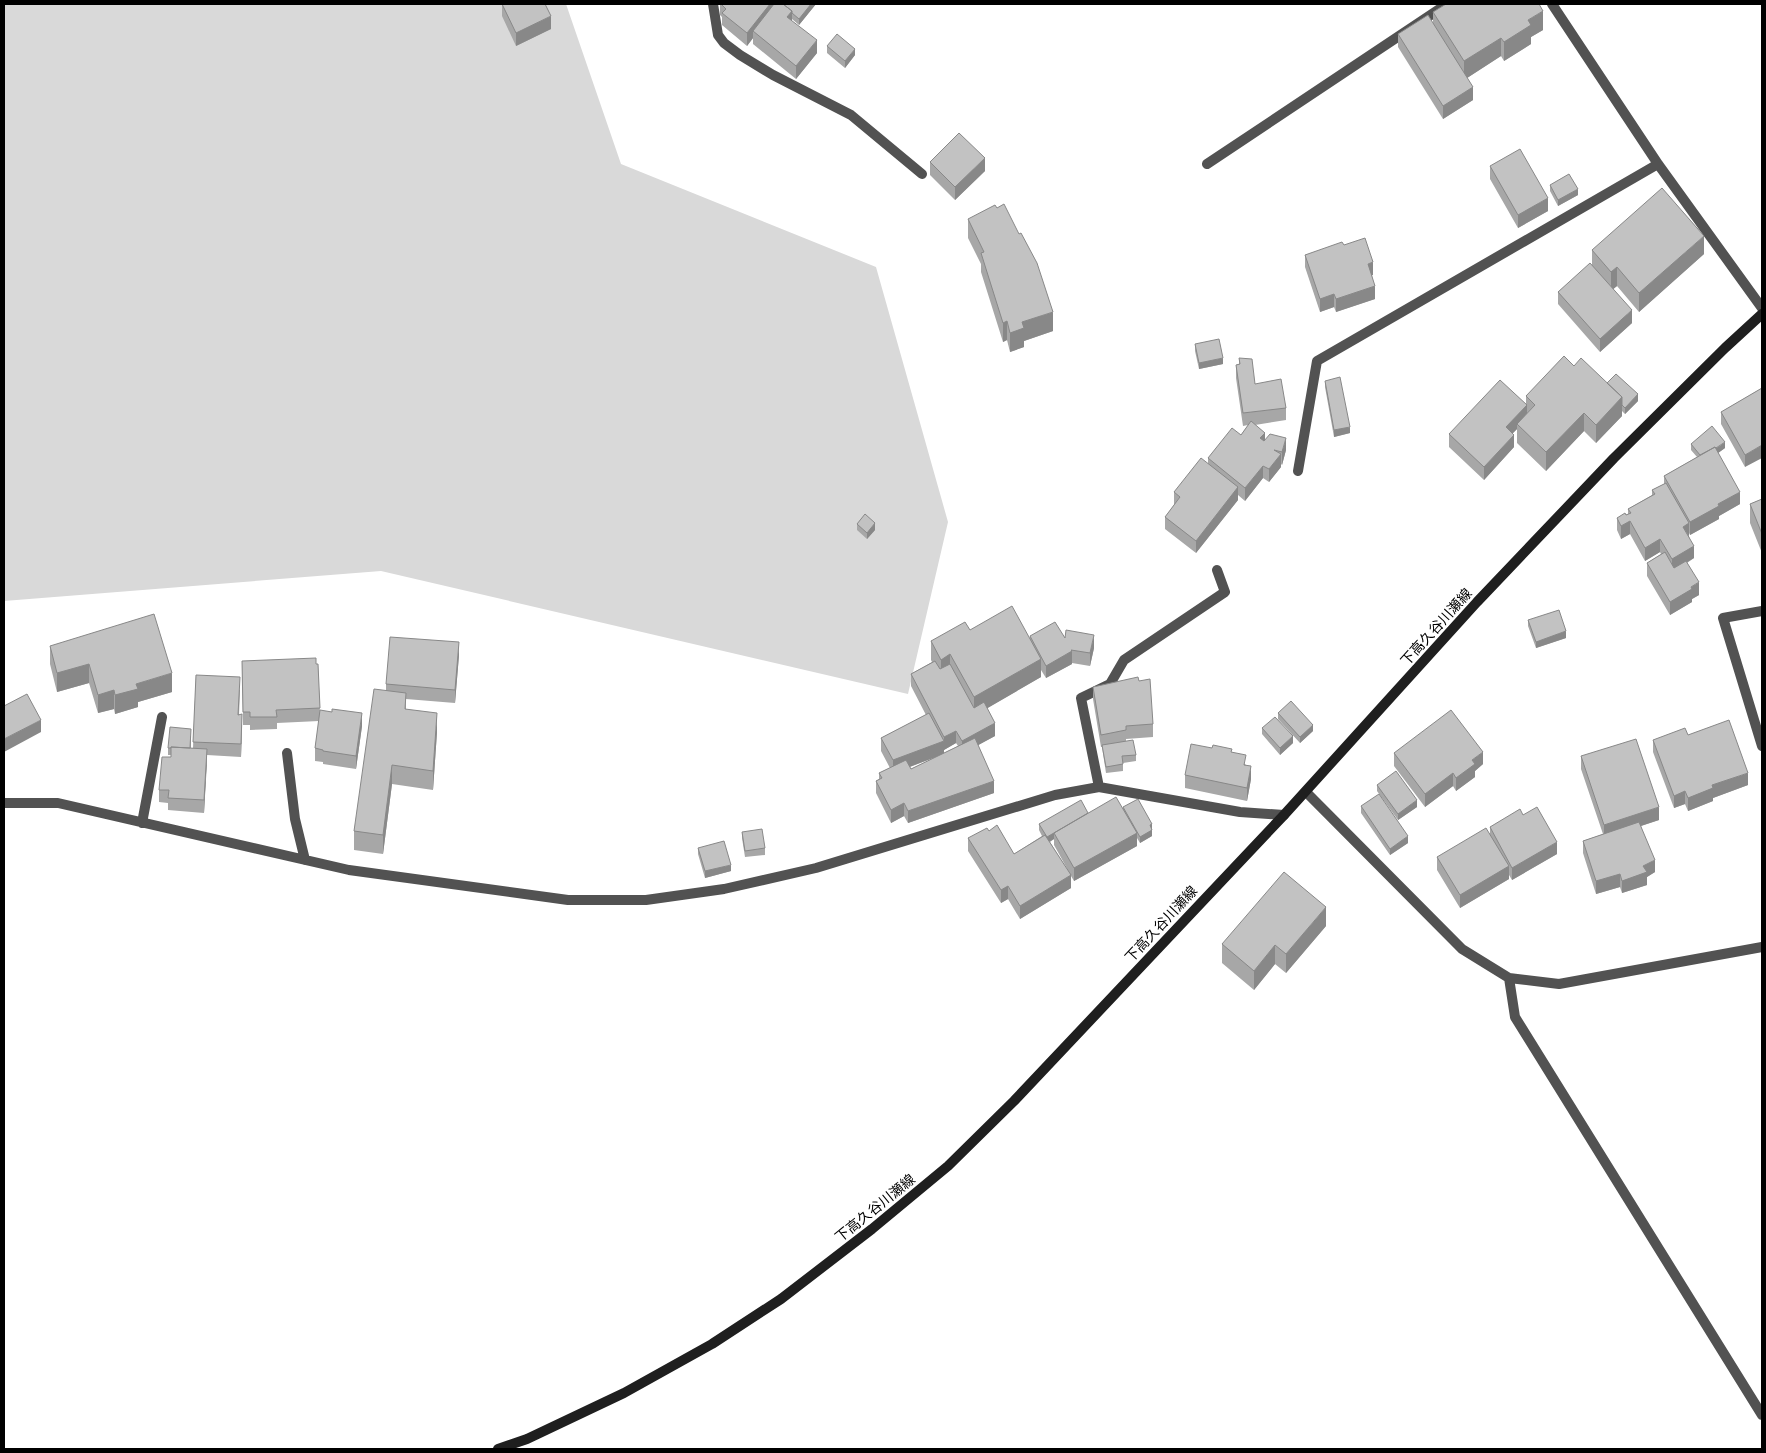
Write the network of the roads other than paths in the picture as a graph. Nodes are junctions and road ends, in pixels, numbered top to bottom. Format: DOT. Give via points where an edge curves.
graph roads {
  1 [pos="713,4"];
  2 [pos="1447,4"];
  3 [pos="1552,4"];
  4 [pos="1207,164"];
  5 [pos="1658,164"];
  6 [pos="922,174"];
  7 [pos="1762,308"];
  8 [pos="1762,314"];
  9 [pos="1298,471"];
  10 [pos="1217,570"];
  11 [pos="1762,611"];
  12 [pos="162,717"];
  13 [pos="1762,746"];
  14 [pos="286,753"];
  15 [pos="1100,788"];
  16 [pos="1306,792"];
  17 [pos="4,803"];
  18 [pos="1284,815"];
  19 [pos="142,823"];
  20 [pos="304,860"];
  21 [pos="1762,947"];
  22 [pos="1509,978"];
  23 [pos="1762,1415"];
  24 [pos="498,1449"];
  1 -- 6 [label="street" via="718,34 724,43 773,75 851,115"];
  2 -- 4 [label="street"];
  3 -- 5 [label="street"];
  5 -- 7 [label="street"];
  5 -- 9 [label="street" via="1317,361"];
  8 -- 16 [label="main road, 下高久谷川瀬線" via="1607,466 1478,602"];
  10 -- 15 [label="street" via="1225,592 1124,660 1110,684 1082,698"];
  11 -- 13 [label="street" via="1723,618"];
  12 -- 19 [label="street"];
  14 -- 20 [label="street"];
  15 -- 18 [label="street" via="1240,812"];
  15 -- 20 [label="street" via="1055,795 816,868 724,889 646,900 560,899 349,870"];
  16 -- 18 [label="main road, 下高久谷川瀬線"];
  16 -- 22 [label="street" via="1462,949"];
  17 -- 19 [label="street" via="58,803"];
  18 -- 24 [label="main road, 下高久谷川瀬線" via="1014,1101 948,1166 872,1229 781,1300 712,1344 624,1393 527,1439"];
  19 -- 20 [label="street"];
  21 -- 22 [label="street" via="1558,984"];
  22 -- 23 [label="street" via="1515,1017"];
}
